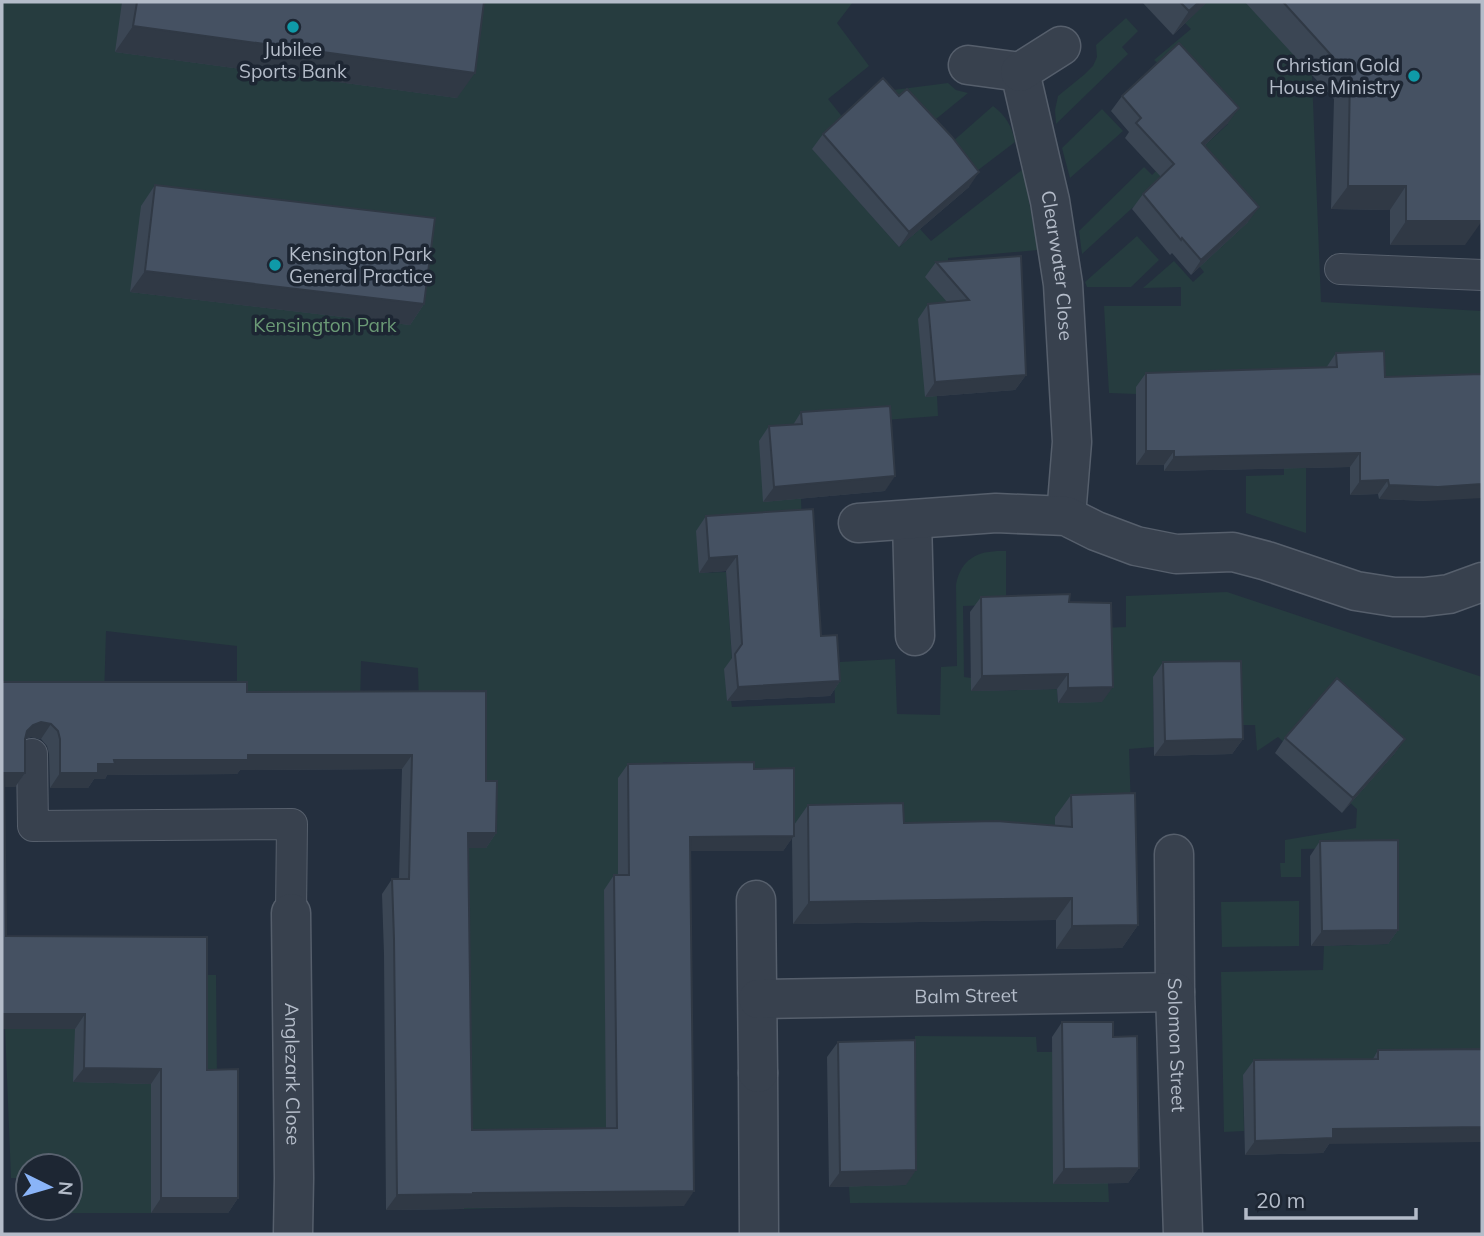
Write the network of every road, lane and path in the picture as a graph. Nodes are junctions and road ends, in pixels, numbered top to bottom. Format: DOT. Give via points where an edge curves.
graph roads {
  1 [pos="1061,46"];
  2 [pos="968,65"];
  3 [pos="1020,72"];
  4 [pos="1340,269"];
  5 [pos="1482,275"];
  6 [pos="1066,516"];
  7 [pos="912,520"];
  8 [pos="858,523"];
  9 [pos="1482,582"];
  10 [pos="915,636"];
  11 [pos="32,754"];
  12 [pos="1174,854"];
  13 [pos="756,900"];
  14 [pos="291,913"];
  15 [pos="1175,992"];
  16 [pos="758,999"];
  17 [pos="293,1234"];
  18 [pos="759,1234"];
  19 [pos="1183,1234"];
  1 -- 3 [label="street"];
  2 -- 3 [label="street"];
  3 -- 6 [label="street, Clearwater Close" via="1050,201 1063,284 1072,442"];
  4 -- 5 [label="lane"];
  6 -- 7 [label="street" via="996,513"];
  6 -- 9 [label="street" via="1136,547 1176,554 1233,552 1368,593 1424,597"];
  7 -- 8 [label="street"];
  7 -- 10 [label="street"];
  11 -- 14 [label="lane" via="33,826 292,824"];
  12 -- 15 [label="street, Solomon Street"];
  13 -- 16 [label="street"];
  14 -- 17 [label="street, Anglezark Close"];
  15 -- 16 [label="street, Balm Street"];
  15 -- 19 [label="street, Solomon Street"];
  16 -- 18 [label="street"];
}
